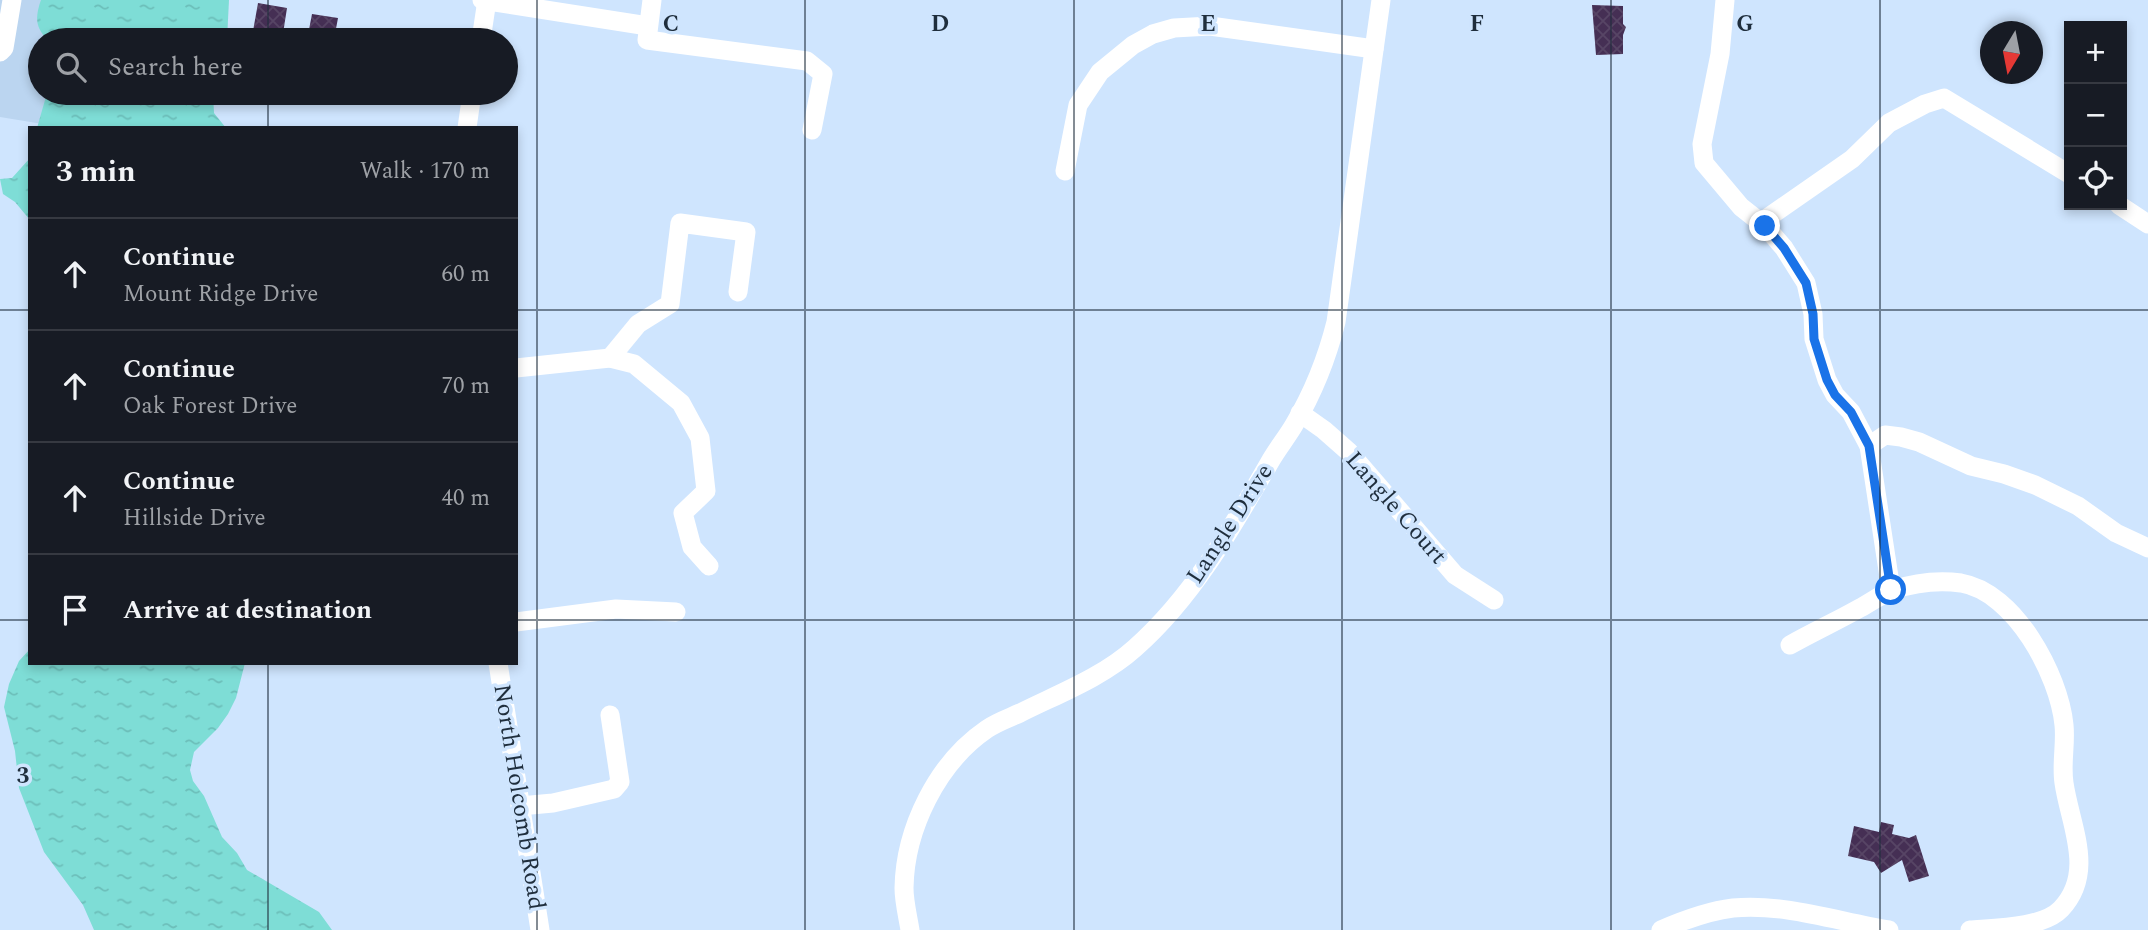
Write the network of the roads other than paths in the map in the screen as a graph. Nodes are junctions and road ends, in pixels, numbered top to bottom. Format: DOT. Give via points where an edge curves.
graph roads {
  1 [pos="485,0"];
  2 [pos="652,0"];
  3 [pos="1381,0"];
  4 [pos="1725,0"];
  5 [pos="8,1"];
  6 [pos="648,26"];
  7 [pos="482,28"];
  8 [pos="1374,49"];
  9 [pos="0,52"];
  10 [pos="470,105"];
  11 [pos="467,126"];
  12 [pos="812,130"];
  13 [pos="1065,170"];
  14 [pos="2064,171"];
  15 [pos="2127,210"];
  16 [pos="1760,223"];
  17 [pos="2148,224"];
  18 [pos="738,292"];
  19 [pos="610,358"];
  20 [pos="518,368"];
  21 [pos="1300,413"];
  22 [pos="1869,446"];
  23 [pos="2148,548"];
  24 [pos="709,566"];
  25 [pos="1891,590"];
  26 [pos="1494,600"];
  27 [pos="676,612"];
  28 [pos="518,622"];
  29 [pos="1790,645"];
  30 [pos="498,665"];
  31 [pos="610,715"];
  32 [pos="520,806"];
  33 [pos="540,930"];
  34 [pos="910,930"];
  35 [pos="1661,930"];
  36 [pos="1889,930"];
  37 [pos="1970,930"];
  1 -- 6 [label="street"];
  1 -- 7 [label="street"];
  2 -- 6 [label="street"];
  3 -- 8 [label="street, Langle Drive"];
  4 -- 16 [label="street" via="1720,54 1702,144 1704,163"];
  5 -- 9 [label="street"];
  6 -- 12 [label="street" via="647,40 807,61 823,74"];
  8 -- 13 [label="street" via="1210,26 1153,34 1100,72 1078,105"];
  8 -- 21 [label="street, Langle Drive" via="1336,322 1327,356"];
  10 -- 11 [label="street"];
  14 -- 16 [label="street" via="1944,99 1889,123 1852,159"];
  15 -- 17 [label="street"];
  16 -- 22 [label="street" via="1784,248 1806,283 1814,339 1827,380"];
  18 -- 19 [label="street" via="746,232 680,223 670,304 638,324"];
  19 -- 20 [label="street"];
  19 -- 24 [label="street" via="635,364 681,403 700,438 706,491 683,513 692,547"];
  21 -- 26 [label="street, Langle Court" via="1349,452 1455,575"];
  21 -- 34 [label="street, Langle Drive" via="1240,516 1155,630 1112,665 987,729 929,792 915,826 904,889"];
  22 -- 23 [label="street" via="1885,435 1919,442 1971,466 2035,485"];
  22 -- 25 [label="street"];
  25 -- 29 [label="street"];
  25 -- 37 [label="street" via="1940,581 1979,590 2008,609 2023,627 2059,697 2065,788 2080,857 2078,877 2060,911 2039,922"];
  27 -- 28 [label="street" via="616,609"];
  30 -- 32 [label="street, North Holcomb Road"];
  31 -- 32 [label="street" via="620,782 614,789"];
  32 -- 33 [label="street, North Holcomb Road"];
  35 -- 36 [label="street" via="1734,908 1782,910"];
}
